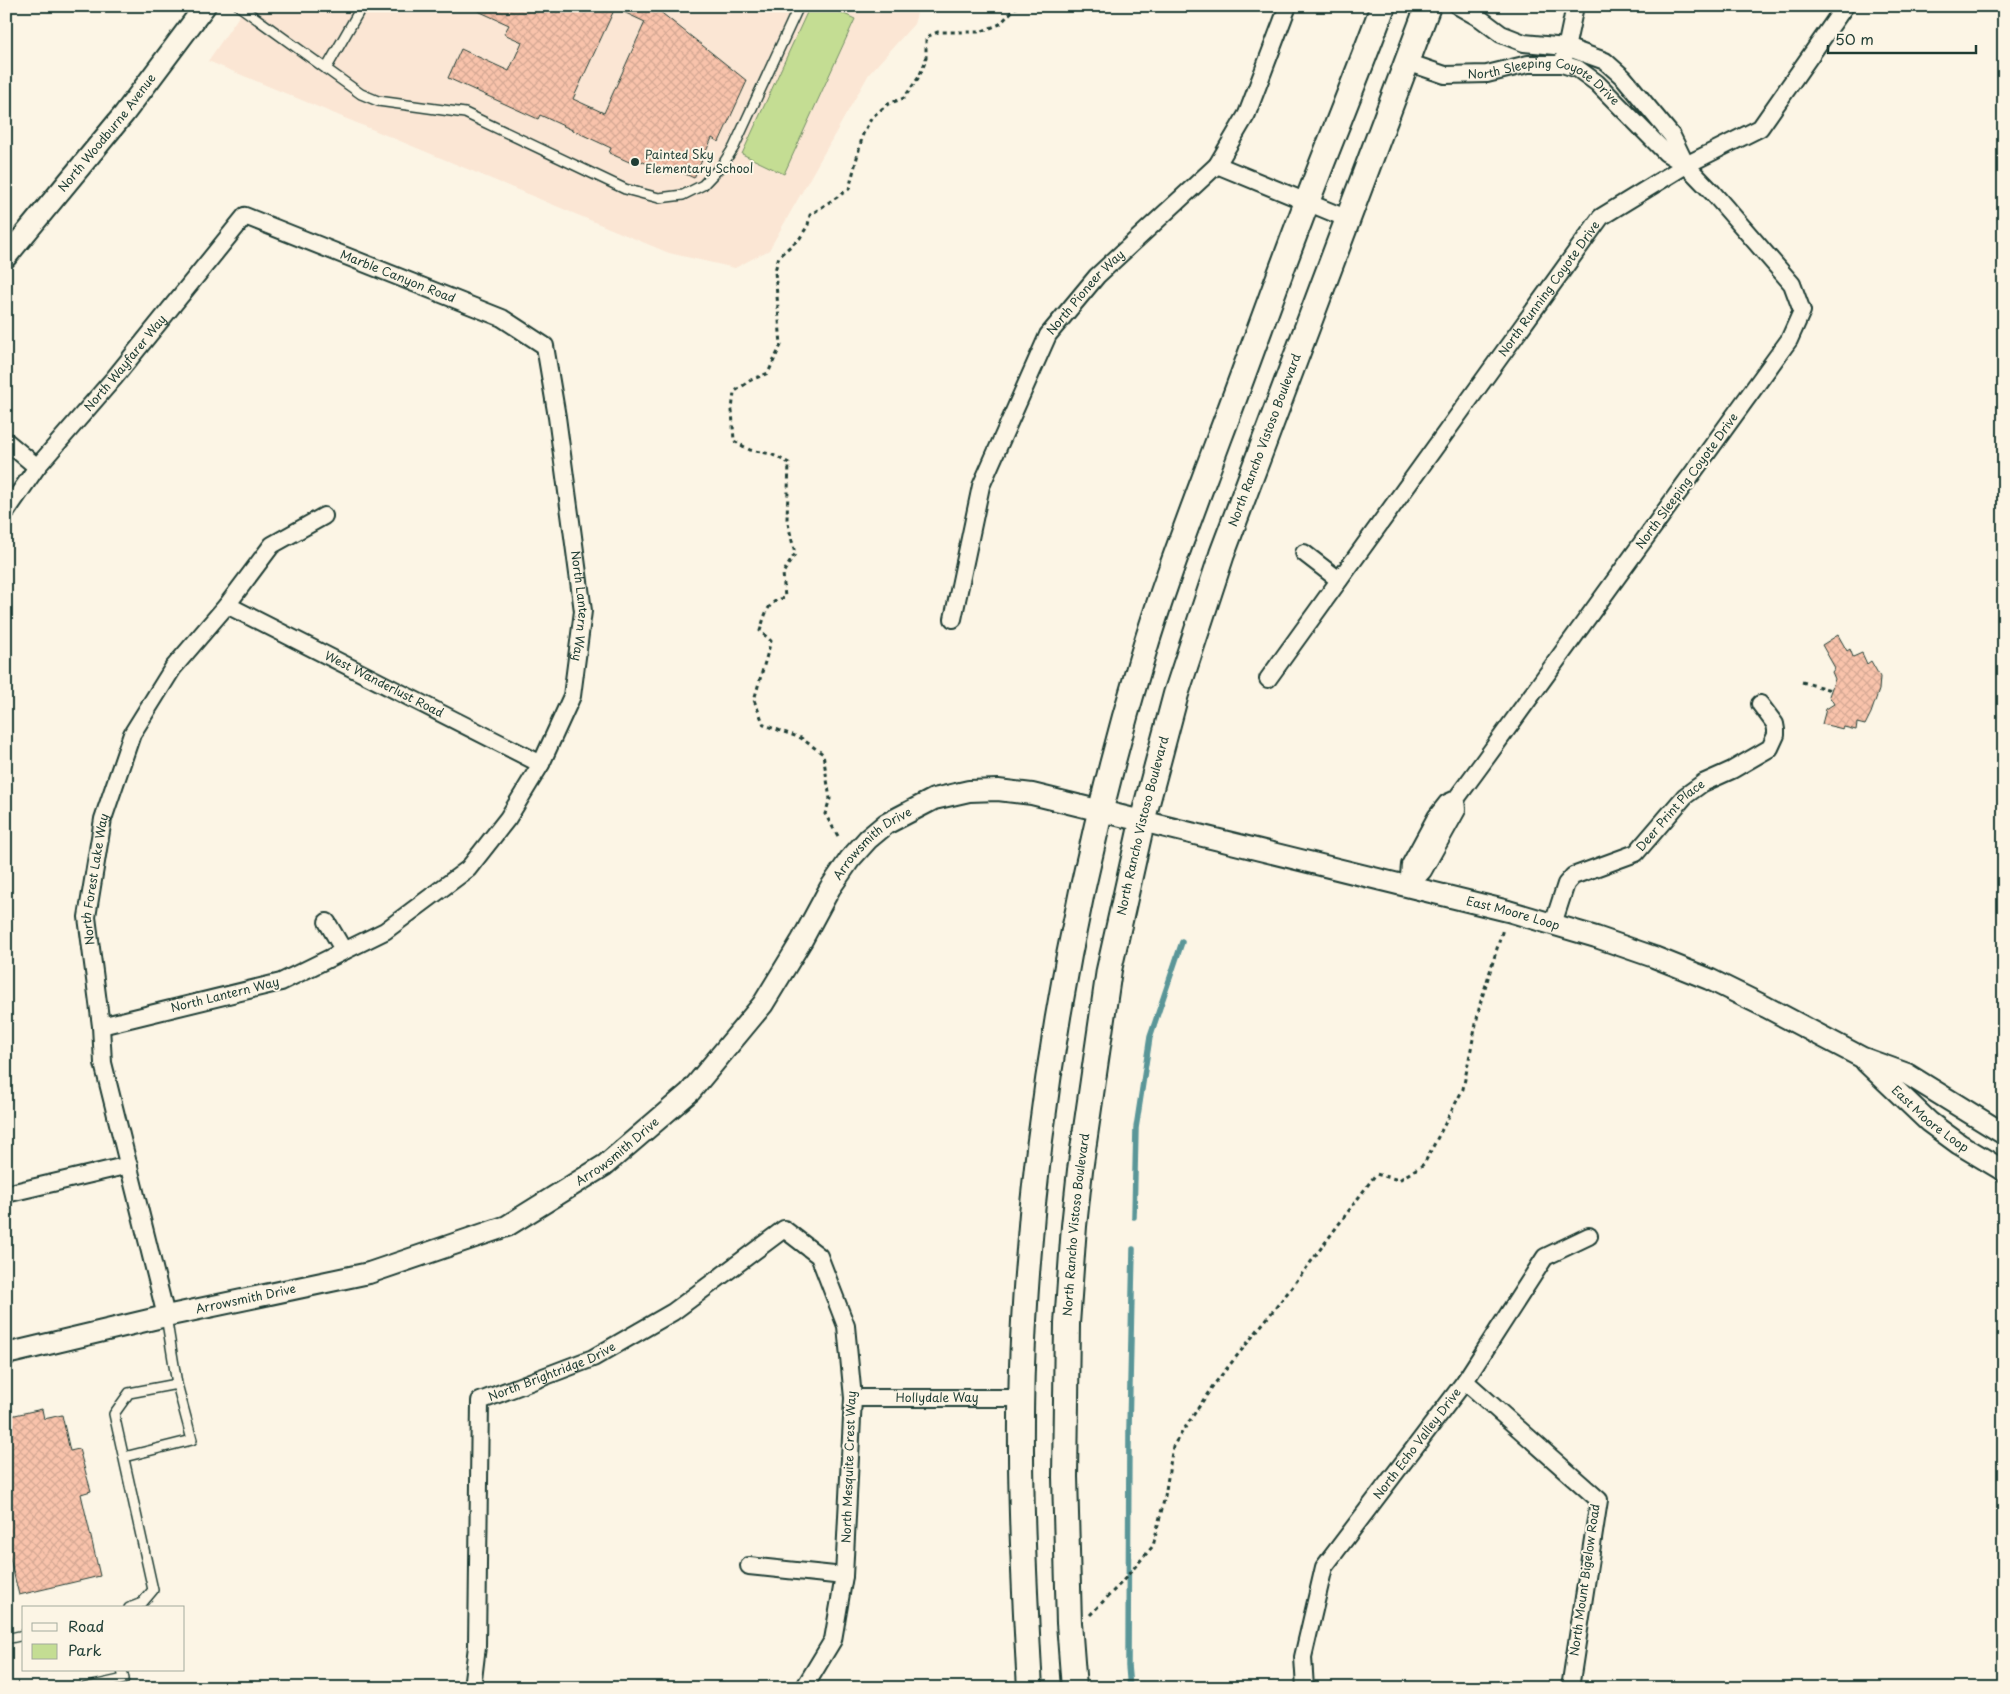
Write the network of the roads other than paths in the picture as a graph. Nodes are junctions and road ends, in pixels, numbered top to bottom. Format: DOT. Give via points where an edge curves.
graph roads {
  1 [pos="206,6"];
  2 [pos="239,6"];
  3 [pos="362,6"];
  4 [pos="799,6"];
  5 [pos="1288,6"];
  6 [pos="1383,6"];
  7 [pos="1428,6"];
  8 [pos="1458,6"];
  9 [pos="1576,6"];
  10 [pos="1845,6"];
  11 [pos="1566,47"];
  12 [pos="1407,62"];
  13 [pos="1562,64"];
  14 [pos="326,69"];
  15 [pos="1217,165"];
  16 [pos="1686,165"];
  17 [pos="1307,202"];
  18 [pos="245,216"];
  19 [pos="1348,219"];
  20 [pos="6,257"];
  21 [pos="545,346"];
  22 [pos="6,441"];
  23 [pos="37,467"];
  24 [pos="6,512"];
  25 [pos="324,516"];
  26 [pos="1304,552"];
  27 [pos="1339,580"];
  28 [pos="227,605"];
  29 [pos="953,619"];
  30 [pos="1268,679"];
  31 [pos="1760,704"];
  32 [pos="541,764"];
  33 [pos="1099,811"];
  34 [pos="1142,822"];
  35 [pos="1408,887"];
  36 [pos="327,922"];
  37 [pos="1553,924"];
  38 [pos="344,951"];
  39 [pos="101,1026"];
  40 [pos="1863,1058"];
  41 [pos="2004,1134"];
  42 [pos="129,1165"];
  43 [pos="2004,1171"];
  44 [pos="6,1194"];
  45 [pos="784,1229"];
  46 [pos="1589,1236"];
  47 [pos="166,1316"];
  48 [pos="6,1354"];
  49 [pos="1465,1381"];
  50 [pos="177,1384"];
  51 [pos="853,1398"];
  52 [pos="1022,1398"];
  53 [pos="124,1457"];
  54 [pos="749,1566"];
  55 [pos="844,1576"];
  56 [pos="134,1606"];
  57 [pos="22,1635"];
  58 [pos="6,1639"];
  59 [pos="122,1672"];
  60 [pos="84,1688"];
  61 [pos="472,1688"];
  62 [pos="804,1688"];
  63 [pos="1030,1688"];
  64 [pos="1074,1688"];
  65 [pos="1305,1688"];
  66 [pos="1570,1688"];
  1 -- 20 [label="street, North Woodburne Avenue" via="124,114"];
  2 -- 14 [label="lane"];
  3 -- 14 [label="lane"];
  4 -- 14 [label="lane" via="734,147 703,185 683,195 659,198 625,189 465,113 378,100 361,94"];
  5 -- 15 [label="street, North Pioneer Way" via="1247,114"];
  6 -- 17 [label="main road"];
  7 -- 12 [label="main road, North Rancho Vistoso Boulevard"];
  8 -- 11 [label="street, North Sleeping Coyote Drive" via="1501,34 1524,43"];
  9 -- 11 [label="street"];
  10 -- 16 [label="street, North Running Coyote Drive" via="1760,128"];
  11 -- 13 [label="street"];
  11 -- 16 [label="street, North Sleeping Coyote Drive" via="1605,61 1624,78 1672,136"];
  12 -- 13 [label="street, North Sleeping Coyote Drive" via="1445,75 1487,74 1528,64"];
  12 -- 19 [label="main road, North Rancho Vistoso Boulevard"];
  13 -- 16 [label="street, North Sleeping Coyote Drive" via="1578,69 1597,83 1666,153"];
  15 -- 17 [label="street"];
  15 -- 29 [label="street, North Pioneer Way" via="1097,276 1048,335 981,486"];
  16 -- 27 [label="street, North Running Coyote Drive" via="1601,217"];
  16 -- 35 [label="street, North Sleeping Coyote Drive" via="1792,284 1802,311 1789,340 1456,799 1446,803 1410,865"];
  17 -- 19 [label="street"];
  17 -- 33 [label="main road" via="1176,558 1142,658"];
  18 -- 21 [label="street, Marble Canyon Road" via="502,318"];
  18 -- 23 [label="street, North Wayfarer Way" via="115,377"];
  19 -- 34 [label="main road, North Rancho Vistoso Boulevard" via="1222,554 1176,694"];
  21 -- 32 [label="street, North Lantern Way" via="558,417 583,612 572,696"];
  22 -- 23 [label="street"];
  23 -- 24 [label="street, North Wayfarer Way"];
  25 -- 28 [label="street, North Forest Lake Way" via="272,545"];
  26 -- 27 [label="street"];
  27 -- 30 [label="street, North Running Coyote Drive"];
  28 -- 32 [label="street, West Wanderlust Road"];
  28 -- 39 [label="street, North Forest Lake Way" via="173,668 132,734 103,819 87,917"];
  31 -- 37 [label="street, Deer Print Place" via="1775,724 1776,736 1770,748 1685,796 1636,853 1573,876 1566,884"];
  32 -- 38 [label="street, North Lantern Way" via="508,818 468,869 385,931"];
  33 -- 34 [label="street, Arrowsmith Drive"];
  33 -- 47 [label="street, Arrowsmith Drive" via="1032,794 998,790 934,799 905,812 868,839 850,859 763,1004 690,1092 605,1165 507,1226 369,1273"];
  33 -- 52 [label="main road" via="1069,953 1047,1082 1024,1312"];
  34 -- 35 [label="street, East Moore Loop"];
  34 -- 64 [label="main road, North Rancho Vistoso Boulevard" via="1109,970 1074,1226 1067,1324 1065,1477"];
  35 -- 37 [label="street, East Moore Loop"];
  36 -- 38 [label="street"];
  37 -- 40 [label="street, East Moore Loop" via="1654,957 1709,980 1766,1006"];
  38 -- 39 [label="street, North Lantern Way" via="281,982"];
  39 -- 42 [label="street, North Forest Lake Way" via="103,1063"];
  40 -- 41 [label="street, East Moore Loop" via="1907,1074"];
  40 -- 43 [label="street, East Moore Loop" via="1929,1122"];
  42 -- 44 [label="street"];
  42 -- 47 [label="street, North Forest Lake Way"];
  45 -- 51 [label="street, North Mesquite Crest Way" via="819,1256 846,1326"];
  45 -- 61 [label="street, North Brightridge Drive" via="673,1312 593,1358 480,1401 477,1646"];
  46 -- 49 [label="street, North Echo Valley Drive" via="1545,1257"];
  47 -- 48 [label="street, Arrowsmith Drive"];
  47 -- 50 [label="lane"];
  49 -- 65 [label="street, North Echo Valley Drive" via="1324,1567 1303,1657"];
  49 -- 66 [label="street, North Mount Bigelow Road" via="1599,1500"];
  50 -- 53 [label="lane" via="129,1393 114,1414"];
  50 -- 53 [label="lane" via="192,1440"];
  51 -- 52 [label="street, Hollydale Way"];
  51 -- 55 [label="street, North Mesquite Crest Way"];
  52 -- 63 [label="main road" via="1022,1527"];
  53 -- 56 [label="lane" via="153,1590 142,1603"];
  54 -- 55 [label="street"];
  55 -- 62 [label="street, North Mesquite Crest Way" via="833,1640"];
  57 -- 58 [label="lane"];
  59 -- 60 [label="lane" via="124,1679"];
}
